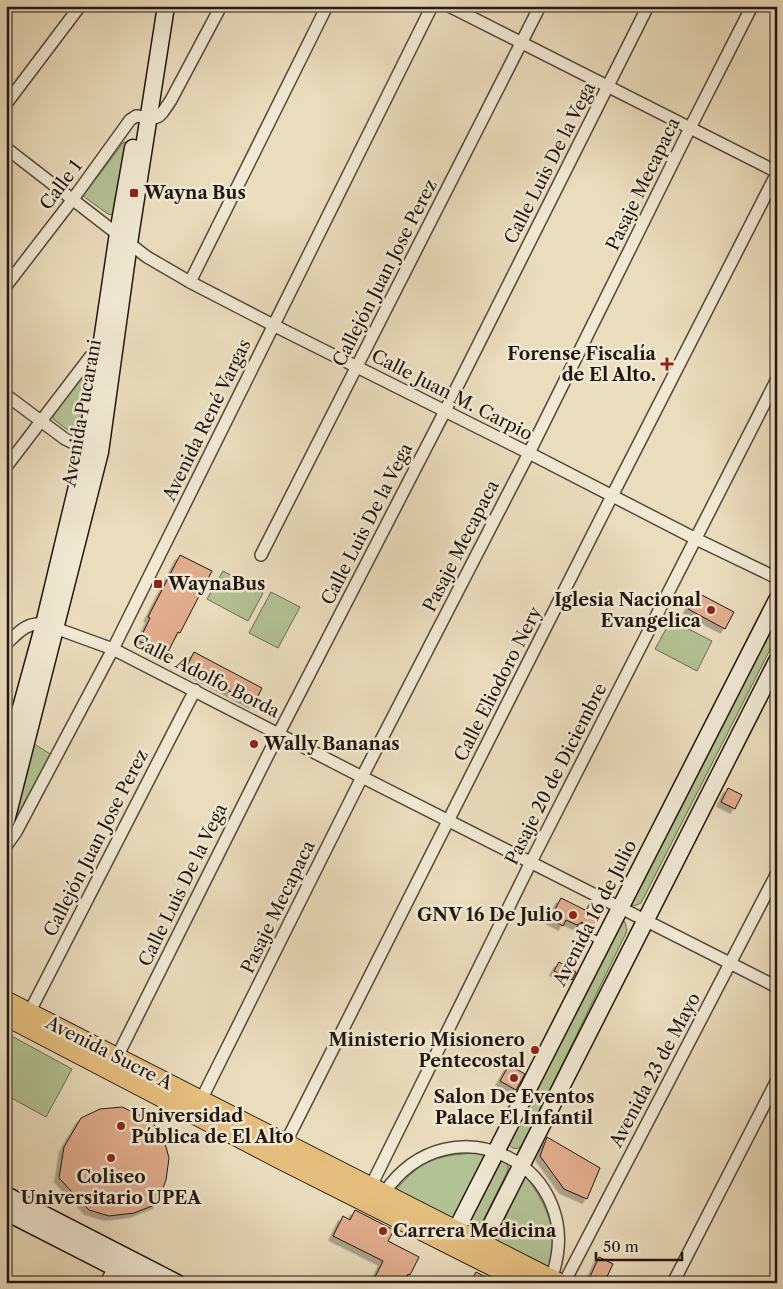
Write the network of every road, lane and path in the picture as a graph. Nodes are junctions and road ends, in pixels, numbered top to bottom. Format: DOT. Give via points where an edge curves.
graph roads {
  1 [pos="80,6"];
  2 [pos="221,6"];
  3 [pos="327,6"];
  4 [pos="432,6"];
  5 [pos="449,6"];
  6 [pos="540,6"];
  7 [pos="648,6"];
  8 [pos="752,6"];
  9 [pos="160,7"];
  10 [pos="521,44"];
  11 [pos="608,86"];
  12 [pos="6,104"];
  13 [pos="143,117"];
  14 [pos="690,128"];
  15 [pos="6,148"];
  16 [pos="777,172"];
  17 [pos="73,200"];
  18 [pos="123,238"];
  19 [pos="190,282"];
  20 [pos="6,286"];
  21 [pos="273,325"];
  22 [pos="100,355"];
  23 [pos="357,367"];
  24 [pos="777,379"];
  25 [pos="6,395"];
  26 [pos="445,411"];
  27 [pos="40,421"];
  28 [pos="93,450"];
  29 [pos="529,453"];
  30 [pos="6,466"];
  31 [pos="612,496"];
  32 [pos="696,539"];
  33 [pos="261,555"];
  34 [pos="777,578"];
  35 [pos="777,600"];
  36 [pos="50,626"];
  37 [pos="6,644"];
  38 [pos="113,649"];
  39 [pos="777,661"];
  40 [pos="194,690"];
  41 [pos="279,733"];
  42 [pos="6,762"];
  43 [pos="362,777"];
  44 [pos="449,820"];
  45 [pos="6,821"];
  46 [pos="6,846"];
  47 [pos="531,862"];
  48 [pos="777,873"];
  49 [pos="598,896"];
  50 [pos="620,907"];
  51 [pos="589,912"];
  52 [pos="646,920"];
  53 [pos="581,927"];
  54 [pos="602,943"];
  55 [pos="731,963"];
  56 [pos="777,987"];
  57 [pos="6,1001"];
  58 [pos="29,1013"];
  59 [pos="6,1016"];
  60 [pos="117,1057"];
  61 [pos="777,1080"];
  62 [pos="201,1100"];
  63 [pos="282,1151"];
  64 [pos="496,1152"];
  65 [pos="522,1165"];
  66 [pos="381,1166"];
  67 [pos="396,1177"];
  68 [pos="378,1190"];
  69 [pos="6,1195"];
  70 [pos="6,1212"];
  71 [pos="452,1237"];
  72 [pos="479,1250"];
  73 [pos="114,1267"];
  74 [pos="558,1281"];
  75 [pos="106,1283"];
  76 [pos="145,1283"];
  77 [pos="177,1283"];
  78 [pos="526,1283"];
  79 [pos="673,1283"];
  1 -- 12 [label="street"];
  2 -- 13 [label="street, Calle 1" via="171,100 153,119"];
  3 -- 19 [label="street"];
  4 -- 21 [label="street, Avenida René Vargas"];
  5 -- 10 [label="street"];
  6 -- 10 [label="street, Callejón Juan Jose Perez"];
  7 -- 11 [label="street, Calle Luis De la Vega"];
  8 -- 14 [label="street, Pasaje Mecapaca"];
  9 -- 13 [label="street, Avenida Pucarani"];
  10 -- 11 [label="street"];
  10 -- 23 [label="street, Callejón Juan Jose Perez"];
  11 -- 14 [label="street"];
  11 -- 26 [label="street, Calle Luis De la Vega"];
  13 -- 17 [label="street, Calle 1" via="130,120"];
  13 -- 18 [label="street, Avenida Pucarani"];
  14 -- 16 [label="street"];
  14 -- 29 [label="street, Pasaje Mecapaca"];
  15 -- 17 [label="street, Calle Juan M. Carpio"];
  16 -- 31 [label="street, Calle Eliodoro Nery"];
  17 -- 18 [label="street, Calle Juan M. Carpio"];
  17 -- 20 [label="street, Calle 1"];
  18 -- 19 [label="street, Calle Juan M. Carpio" via="147,257"];
  18 -- 22 [label="street, Avenida Pucarani"];
  18 -- 28 [label="street, Avenida Pucarani"];
  19 -- 21 [label="street, Calle Juan M. Carpio"];
  21 -- 23 [label="street, Calle Juan M. Carpio"];
  21 -- 38 [label="street, Avenida René Vargas"];
  22 -- 27 [label="street" via="90,357"];
  22 -- 28 [label="street, Avenida Pucarani"];
  23 -- 26 [label="street, Calle Juan M. Carpio"];
  23 -- 33 [label="street, Callejón Juan Jose Perez"];
  24 -- 32 [label="street, Pasaje 20 de Diciembre"];
  25 -- 27 [label="street"];
  26 -- 29 [label="street, Calle Juan M. Carpio"];
  26 -- 41 [label="street, Calle Luis De la Vega"];
  27 -- 28 [label="street" via="65,439"];
  27 -- 30 [label="street"];
  28 -- 36 [label="street, Avenida Pucarani"];
  29 -- 31 [label="street, Calle Juan M. Carpio"];
  29 -- 43 [label="street, Pasaje Mecapaca"];
  31 -- 32 [label="street, Calle Juan M. Carpio"];
  31 -- 44 [label="street, Calle Eliodoro Nery"];
  32 -- 34 [label="street, Calle Juan M. Carpio"];
  32 -- 47 [label="street, Pasaje 20 de Diciembre"];
  35 -- 50 [label="street, Avenida 16 de Julio"];
  36 -- 37 [label="street" via="30,625"];
  36 -- 38 [label="street, Calle Adolfo Borda"];
  36 -- 42 [label="street, Avenida Pucarani"];
  36 -- 45 [label="street, Avenida Pucarani"];
  38 -- 40 [label="street, Calle Adolfo Borda"];
  38 -- 46 [label="street, Avenida René Vargas"];
  39 -- 52 [label="street"];
  40 -- 41 [label="street, Calle Adolfo Borda"];
  40 -- 58 [label="street, Callejón Juan Jose Perez"];
  41 -- 43 [label="street, Calle Adolfo Borda"];
  41 -- 60 [label="street, Calle Luis De la Vega"];
  43 -- 44 [label="street, Calle Adolfo Borda"];
  43 -- 62 [label="street, Pasaje Mecapaca"];
  44 -- 47 [label="street, Calle Adolfo Borda"];
  44 -- 63 [label="street, Calle Eliodoro Nery"];
  47 -- 49 [label="street, Calle Adolfo Borda"];
  47 -- 66 [label="street, Pasaje 20 de Diciembre"];
  48 -- 55 [label="street, Avenida 23 de Mayo"];
  49 -- 50 [label="street, Calle Adolfo Borda"];
  49 -- 51 [label="lane"];
  50 -- 52 [label="street, Calle Adolfo Borda"];
  50 -- 54 [label="street, Avenida 16 de Julio"];
  52 -- 55 [label="street, Calle Adolfo Borda"];
  52 -- 65 [label="street"];
  53 -- 54 [label="lane" via="579,930"];
  54 -- 64 [label="street, Avenida 16 de Julio"];
  55 -- 56 [label="street, Calle Adolfo Borda"];
  55 -- 74 [label="street, Avenida 23 de Mayo"];
  57 -- 58 [label="main road, Avenida Sucre A"];
  58 -- 60 [label="main road, Avenida Sucre A"];
  59 -- 63 [label="main road, Avenida Sucre A"];
  60 -- 62 [label="main road, Avenida Sucre A"];
  61 -- 79 [label="street"];
  62 -- 63 [label="main road, Avenida Sucre A"];
  63 -- 68 [label="main road, Avenida Sucre A"];
  63 -- 71 [label="main road, Avenida Sucre A"];
  64 -- 65 [label="street"];
  64 -- 67 [label="street" via="472,1147 448,1148 420,1159"];
  64 -- 71 [label="street, Avenida 16 de Julio"];
  65 -- 72 [label="street"];
  65 -- 74 [label="street" via="542,1186 556,1216"];
  66 -- 67 [label="street"];
  66 -- 68 [label="street, Pasaje 20 de Diciembre"];
  67 -- 68 [label="street"];
  68 -- 71 [label="main road, Avenida Sucre A"];
  69 -- 77 [label="street"];
  70 -- 73 [label="street"];
  71 -- 72 [label="main road, Avenida Sucre A"];
  72 -- 74 [label="main road, Avenida Sucre A"];
  72 -- 78 [label="main road, Avenida Sucre A"];
  73 -- 75 [label="street"];
  73 -- 76 [label="street"];
}
